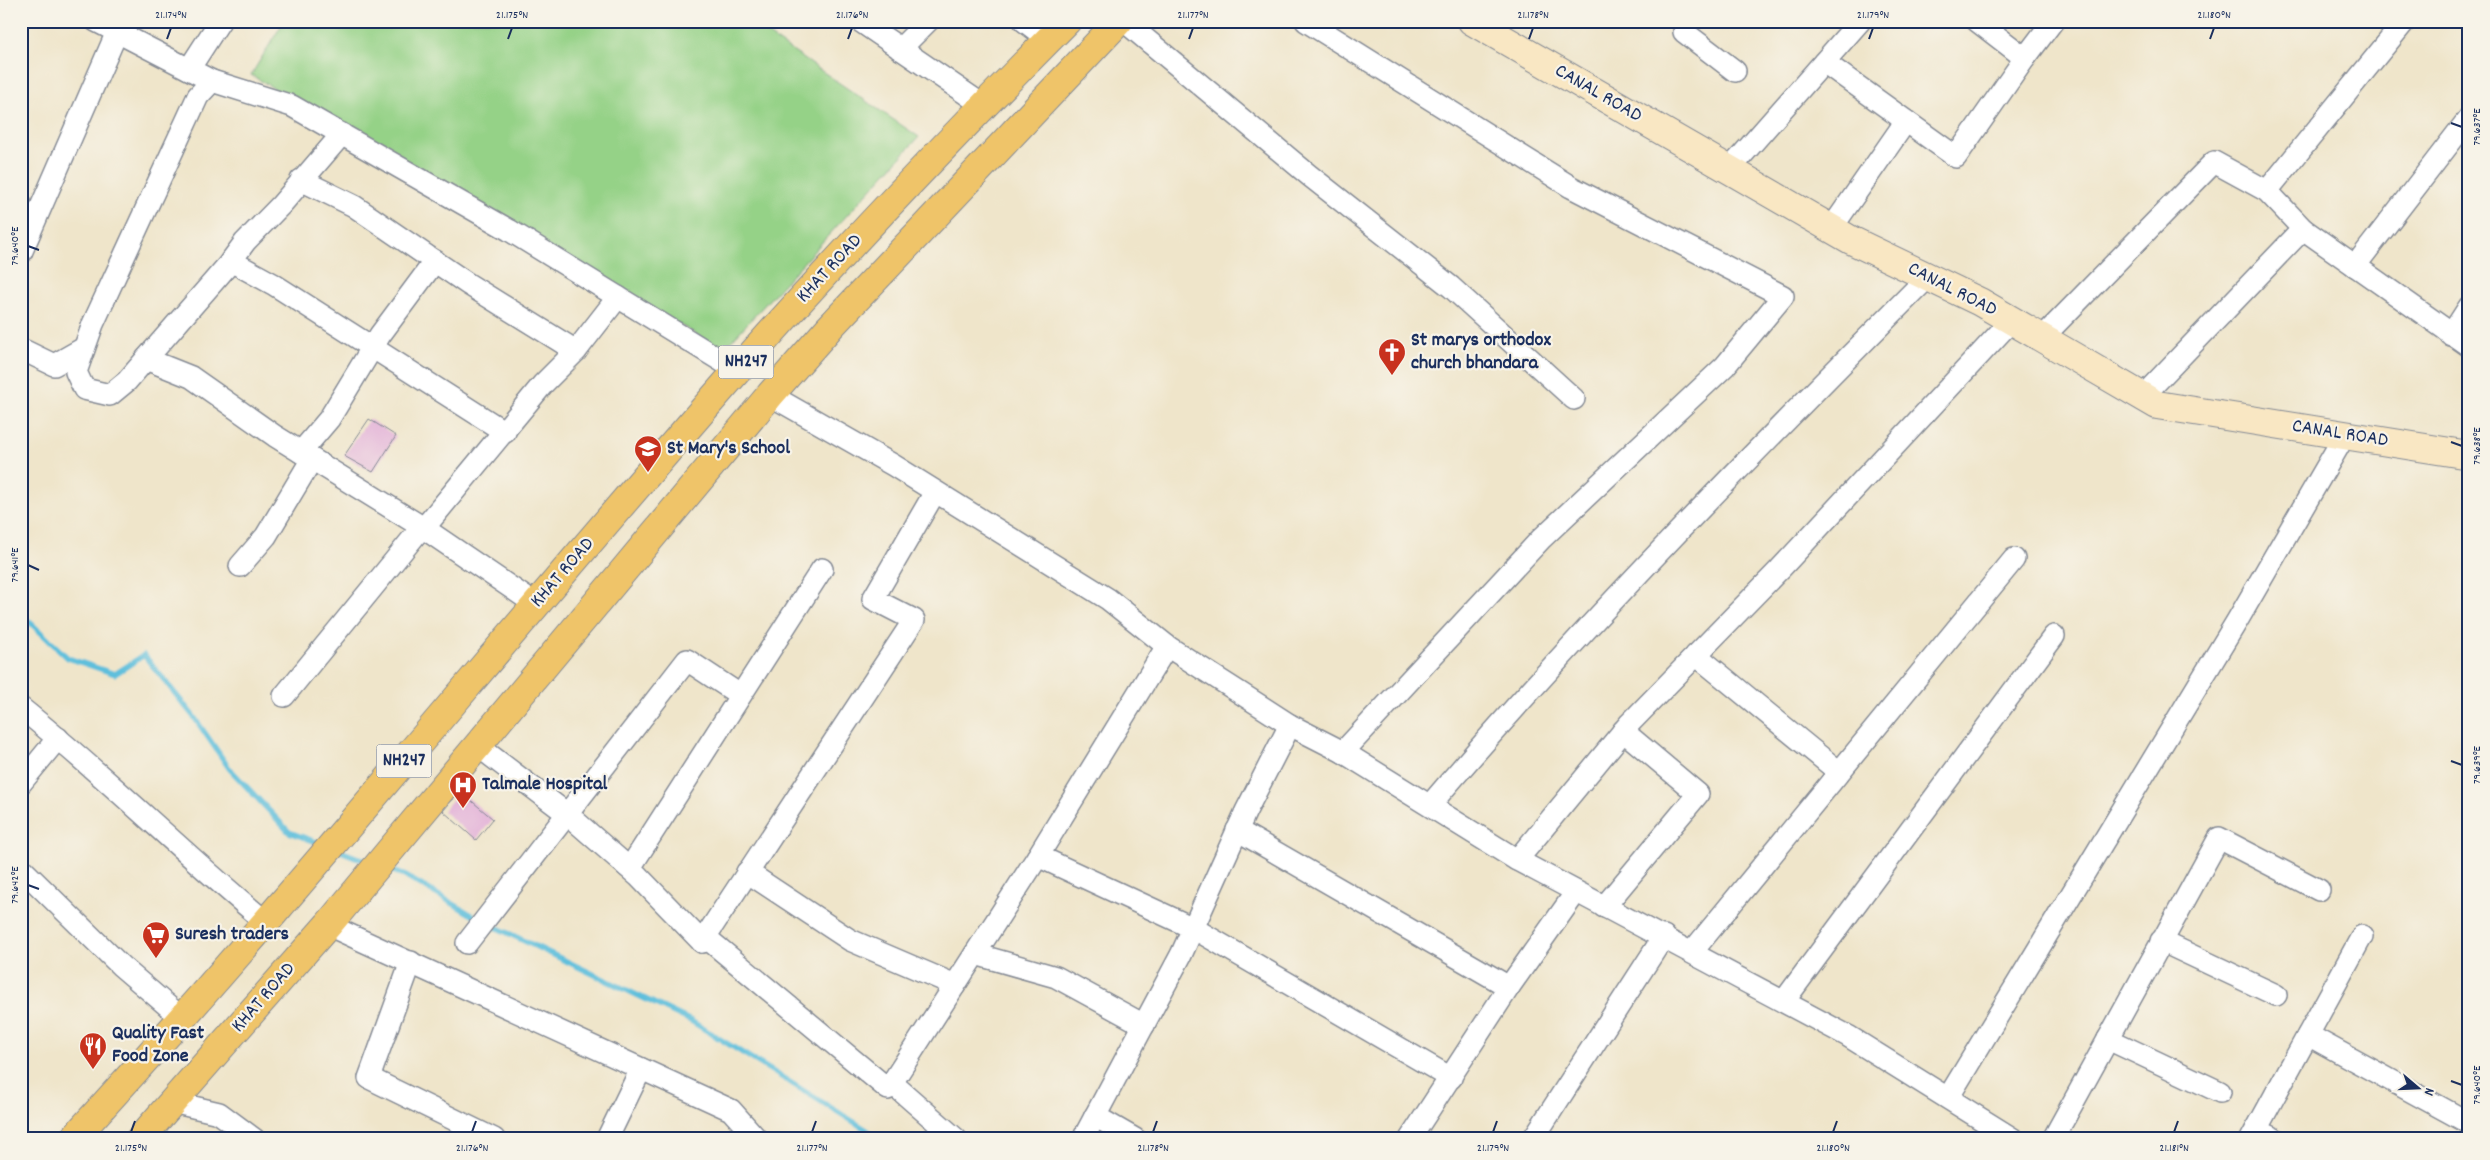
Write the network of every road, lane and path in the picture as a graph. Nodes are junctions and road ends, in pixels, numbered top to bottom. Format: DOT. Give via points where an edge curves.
graph roads {
  1 [pos="96,21"];
  2 [pos="220,21"];
  3 [pos="860,21"];
  4 [pos="928,21"];
  5 [pos="1024,21"];
  6 [pos="1119,21"];
  7 [pos="1124,21"];
  8 [pos="1306,21"];
  9 [pos="1472,21"];
  10 [pos="1860,21"];
  11 [pos="1977,21"];
  12 [pos="2053,21"];
  13 [pos="2405,21"];
  14 [pos="1682,25"];
  15 [pos="1058,30"];
  16 [pos="117,32"];
  17 [pos="900,49"];
  18 [pos="2025,58"];
  19 [pos="1824,62"];
  20 [pos="189,69"];
  21 [pos="1735,71"];
  22 [pos="212,82"];
  23 [pos="984,106"];
  24 [pos="2469,118"];
  25 [pos="1906,122"];
  26 [pos="342,134"];
  27 [pos="1729,170"];
  28 [pos="301,180"];
  29 [pos="2267,191"];
  30 [pos="1831,229"];
  31 [pos="2303,229"];
  32 [pos="21,253"];
  33 [pos="231,261"];
  34 [pos="435,261"];
  35 [pos="2355,266"];
  36 [pos="1928,277"];
  37 [pos="618,297"];
  38 [pos="2469,307"];
  39 [pos="2011,321"];
  40 [pos="2451,335"];
  41 [pos="2041,339"];
  42 [pos="2469,346"];
  43 [pos="84,348"];
  44 [pos="372,348"];
  45 [pos="21,349"];
  46 [pos="576,351"];
  47 [pos="146,359"];
  48 [pos="738,371"];
  49 [pos="770,395"];
  50 [pos="2142,397"];
  51 [pos="1574,399"];
  52 [pos="505,432"];
  53 [pos="2345,435"];
  54 [pos="306,455"];
  55 [pos="2469,455"];
  56 [pos="935,492"];
  57 [pos="423,528"];
  58 [pos="2014,559"];
  59 [pos="240,566"];
  60 [pos="822,569"];
  61 [pos="536,604"];
  62 [pos="2054,636"];
  63 [pos="1167,646"];
  64 [pos="1696,655"];
  65 [pos="740,695"];
  66 [pos="284,696"];
  67 [pos="21,708"];
  68 [pos="1290,725"];
  69 [pos="1623,731"];
  70 [pos="58,738"];
  71 [pos="478,746"];
  72 [pos="1343,752"];
  73 [pos="1839,772"];
  74 [pos="21,783"];
  75 [pos="1430,804"];
  76 [pos="566,813"];
  77 [pos="1238,830"];
  78 [pos="1038,856"];
  79 [pos="1517,860"];
  80 [pos="628,867"];
  81 [pos="21,868"];
  82 [pos="748,872"];
  83 [pos="2319,890"];
  84 [pos="1576,892"];
  85 [pos="1604,906"];
  86 [pos="266,922"];
  87 [pos="328,925"];
  88 [pos="1193,928"];
  89 [pos="1664,936"];
  90 [pos="2362,936"];
  91 [pos="2162,941"];
  92 [pos="702,942"];
  93 [pos="467,943"];
  94 [pos="1692,952"];
  95 [pos="975,954"];
  96 [pos="411,962"];
  97 [pos="955,985"];
  98 [pos="1509,988"];
  99 [pos="2276,994"];
  100 [pos="1784,1001"];
  101 [pos="183,1019"];
  102 [pos="1144,1025"];
  103 [pos="2308,1035"];
  104 [pos="2108,1039"];
  105 [pos="642,1069"];
  106 [pos="1451,1078"];
  107 [pos="892,1083"];
  108 [pos="2220,1092"];
  109 [pos="1948,1098"];
  110 [pos="172,1102"];
  111 [pos="1095,1116"];
  112 [pos="2469,1123"];
  113 [pos="2253,1134"];
  114 [pos="756,1138"];
  115 [pos="73,1139"];
  116 [pos="140,1139"];
  117 [pos="254,1139"];
  118 [pos="494,1139"];
  119 [pos="607,1139"];
  120 [pos="956,1139"];
  121 [pos="1083,1139"];
  122 [pos="1135,1139"];
  123 [pos="1410,1139"];
  124 [pos="1533,1139"];
  125 [pos="2013,1139"];
  126 [pos="2053,1139"];
  127 [pos="2275,1139"];
  1 -- 16 [label="street"];
  2 -- 20 [label="street"];
  3 -- 17 [label="street"];
  4 -- 17 [label="street"];
  5 -- 15 [label="street"];
  6 -- 49 [label="highway, KHAT ROAD / NH247" via="830,327"];
  7 -- 51 [label="street" via="1451,288"];
  8 -- 72 [label="street" via="1571,187 1783,296 1725,366 1541,540"];
  9 -- 27 [label="street, CANAL ROAD"];
  10 -- 19 [label="street"];
  11 -- 18 [label="street"];
  12 -- 18 [label="street"];
  13 -- 29 [label="street"];
  14 -- 21 [label="street"];
  15 -- 23 [label="highway, KHAT ROAD / NH247"];
  16 -- 20 [label="street"];
  16 -- 32 [label="street"];
  17 -- 23 [label="street"];
  18 -- 25 [label="street" via="1956,157"];
  19 -- 25 [label="street"];
  19 -- 27 [label="street"];
  20 -- 22 [label="street"];
  22 -- 26 [label="street" via="292,106"];
  22 -- 43 [label="street" via="198,96"];
  23 -- 48 [label="highway, KHAT ROAD / NH247"];
  24 -- 35 [label="street"];
  25 -- 30 [label="street"];
  26 -- 28 [label="street"];
  26 -- 37 [label="street"];
  27 -- 30 [label="street, CANAL ROAD"];
  28 -- 33 [label="street"];
  28 -- 34 [label="street" via="354,206"];
  29 -- 31 [label="street"];
  29 -- 41 [label="street" via="2214,162"];
  30 -- 36 [label="street, CANAL ROAD"];
  31 -- 35 [label="street"];
  31 -- 50 [label="street"];
  33 -- 44 [label="street"];
  33 -- 47 [label="street"];
  34 -- 44 [label="street"];
  34 -- 46 [label="street"];
  35 -- 40 [label="street"];
  36 -- 39 [label="street, CANAL ROAD"];
  36 -- 75 [label="street" via="1632,580 1512,709"];
  37 -- 46 [label="street"];
  37 -- 48 [label="street"];
  38 -- 40 [label="street"];
  39 -- 41 [label="street, CANAL ROAD"];
  39 -- 64 [label="street"];
  40 -- 42 [label="street"];
  41 -- 50 [label="street, CANAL ROAD"];
  43 -- 45 [label="street" via="54,365"];
  43 -- 47 [label="street" via="76,372 84,389 110,395"];
  44 -- 52 [label="street"];
  44 -- 54 [label="street"];
  46 -- 52 [label="street" via="543,384"];
  47 -- 54 [label="street" via="191,377"];
  48 -- 49 [label="highway, NH247"];
  48 -- 61 [label="highway, KHAT ROAD / NH247"];
  49 -- 56 [label="street"];
  49 -- 71 [label="highway, KHAT ROAD / NH247"];
  50 -- 53 [label="street, CANAL ROAD" via="2157,406"];
  52 -- 57 [label="street"];
  53 -- 55 [label="street, CANAL ROAD"];
  53 -- 109 [label="street" via="2237,621"];
  54 -- 57 [label="street"];
  54 -- 59 [label="street" via="266,536"];
  56 -- 63 [label="street" via="1108,599"];
  56 -- 82 [label="street" via="873,599 914,620"];
  57 -- 61 [label="street"];
  57 -- 66 [label="street"];
  58 -- 73 [label="street"];
  60 -- 65 [label="street"];
  61 -- 86 [label="highway, KHAT ROAD / NH247"];
  62 -- 100 [label="street"];
  63 -- 68 [label="street"];
  63 -- 78 [label="street"];
  64 -- 69 [label="street"];
  64 -- 73 [label="street"];
  65 -- 76 [label="street" via="687,660"];
  65 -- 80 [label="street"];
  67 -- 70 [label="street"];
  68 -- 72 [label="street"];
  68 -- 77 [label="street"];
  69 -- 79 [label="street"];
  69 -- 85 [label="street" via="1698,794"];
  70 -- 74 [label="street"];
  70 -- 86 [label="street"];
  71 -- 76 [label="street"];
  71 -- 87 [label="highway, KHAT ROAD / NH247"];
  72 -- 75 [label="street"];
  73 -- 94 [label="street"];
  75 -- 79 [label="street"];
  76 -- 80 [label="street"];
  76 -- 93 [label="street"];
  77 -- 88 [label="street"];
  77 -- 98 [label="street"];
  78 -- 88 [label="street"];
  78 -- 95 [label="street"];
  79 -- 84 [label="street"];
  80 -- 92 [label="street"];
  81 -- 101 [label="street" via="121,966"];
  82 -- 92 [label="street"];
  82 -- 97 [label="street" via="850,940"];
  83 -- 91 [label="street" via="2219,838"];
  84 -- 85 [label="street"];
  84 -- 98 [label="street"];
  85 -- 89 [label="street"];
  86 -- 101 [label="highway, KHAT ROAD / NH247"];
  87 -- 96 [label="street"];
  87 -- 110 [label="highway, KHAT ROAD / NH247"];
  88 -- 102 [label="street"];
  88 -- 106 [label="street"];
  89 -- 94 [label="street"];
  89 -- 124 [label="street"];
  90 -- 103 [label="street"];
  91 -- 99 [label="street"];
  91 -- 104 [label="street"];
  92 -- 107 [label="street" via="709,940 888,1089"];
  94 -- 100 [label="street"];
  95 -- 97 [label="street"];
  95 -- 102 [label="street" via="1056,977"];
  96 -- 105 [label="street"];
  96 -- 118 [label="street" via="369,1078"];
  97 -- 107 [label="street"];
  98 -- 106 [label="street"];
  100 -- 109 [label="street"];
  101 -- 115 [label="highway, KHAT ROAD / NH247"];
  102 -- 111 [label="street"];
  103 -- 112 [label="street"];
  103 -- 113 [label="street"];
  104 -- 108 [label="street"];
  104 -- 126 [label="street"];
  105 -- 114 [label="street" via="731,1110"];
  105 -- 119 [label="street"];
  106 -- 123 [label="street"];
  107 -- 120 [label="street"];
  109 -- 125 [label="street"];
  110 -- 116 [label="highway, KHAT ROAD / NH247"];
  110 -- 117 [label="street" via="219,1113"];
  111 -- 121 [label="street"];
  111 -- 122 [label="street"];
  113 -- 127 [label="street"];
}
